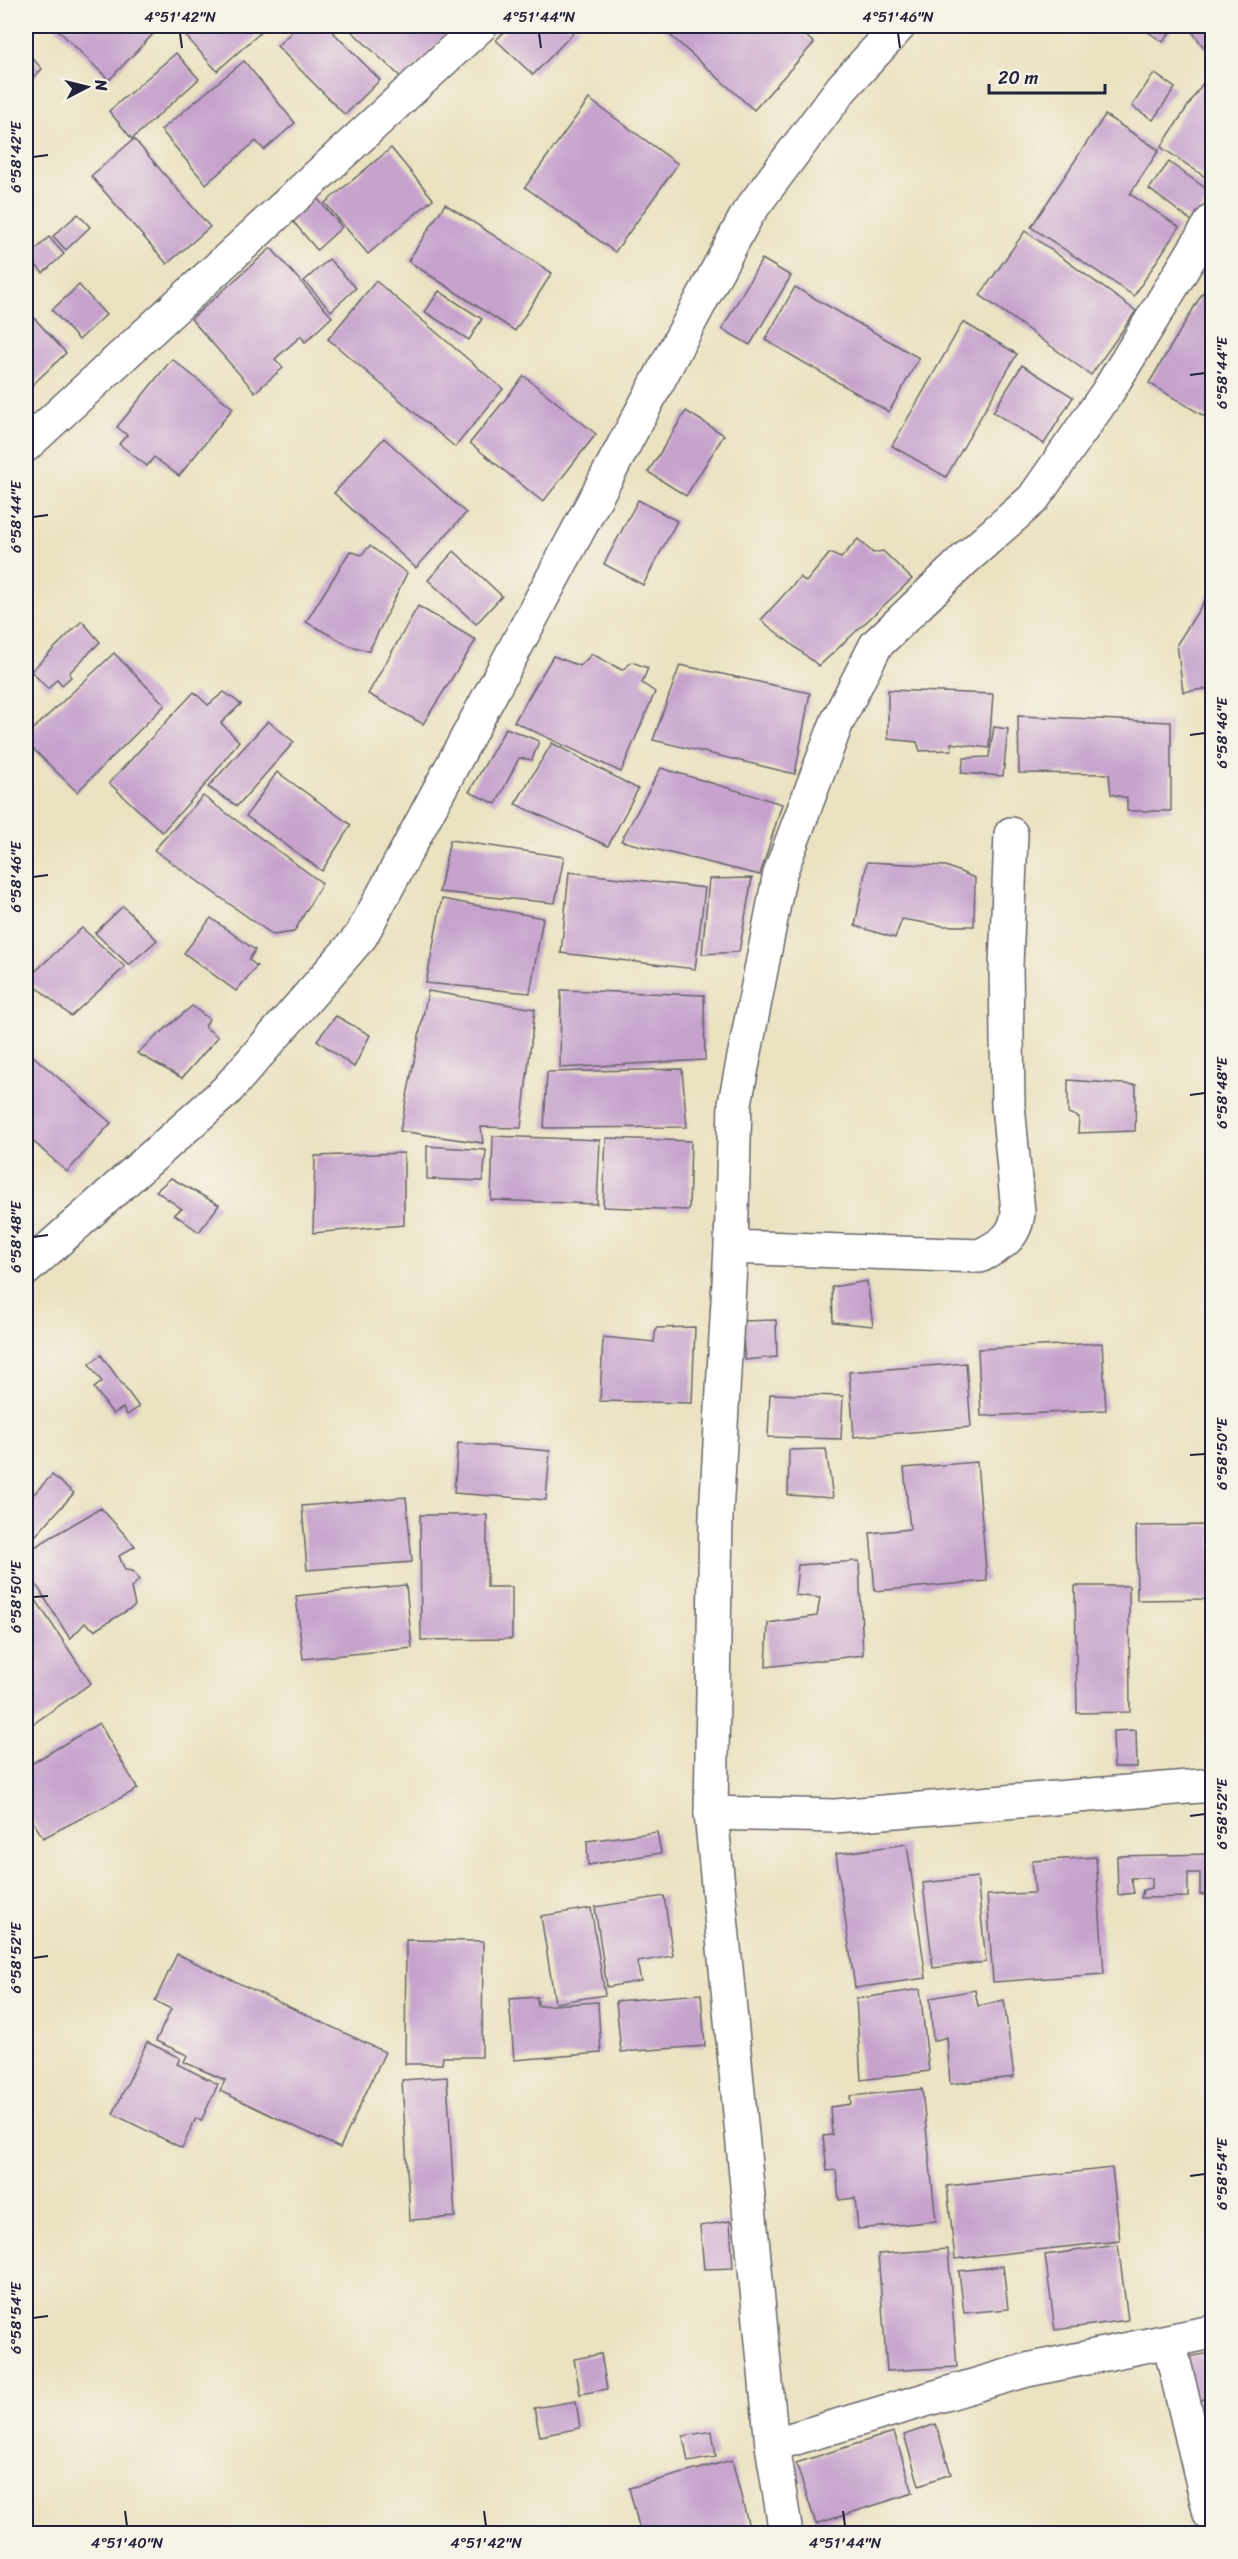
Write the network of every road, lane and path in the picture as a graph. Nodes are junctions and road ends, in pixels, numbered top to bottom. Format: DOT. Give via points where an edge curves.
graph roads {
  1 [pos="480,26"];
  2 [pos="899,26"];
  3 [pos="1212,221"];
  4 [pos="26,445"];
  5 [pos="1011,834"];
  6 [pos="730,1247"];
  7 [pos="26,1269"];
  8 [pos="1212,1785"];
  9 [pos="711,1813"];
  10 [pos="1212,2332"];
  11 [pos="1169,2341"];
  12 [pos="772,2445"];
  13 [pos="1210,2514"];
  14 [pos="786,2534"];
  1 -- 4 [label="street"];
  2 -- 7 [label="street" via="842,88 748,213 361,936 226,1091"];
  3 -- 6 [label="street" via="1107,393 1033,499 876,645 837,722 778,884 735,1103"];
  5 -- 6 [label="street" via="1006,966 1008,1104 1017,1226 1005,1242 981,1256"];
  6 -- 9 [label="street" via="716,1515"];
  8 -- 9 [label="street" via="835,1816"];
  9 -- 12 [label="street"];
  10 -- 11 [label="street"];
  11 -- 12 [label="street" via="1027,2370"];
  11 -- 13 [label="street"];
  12 -- 14 [label="street"];
}
